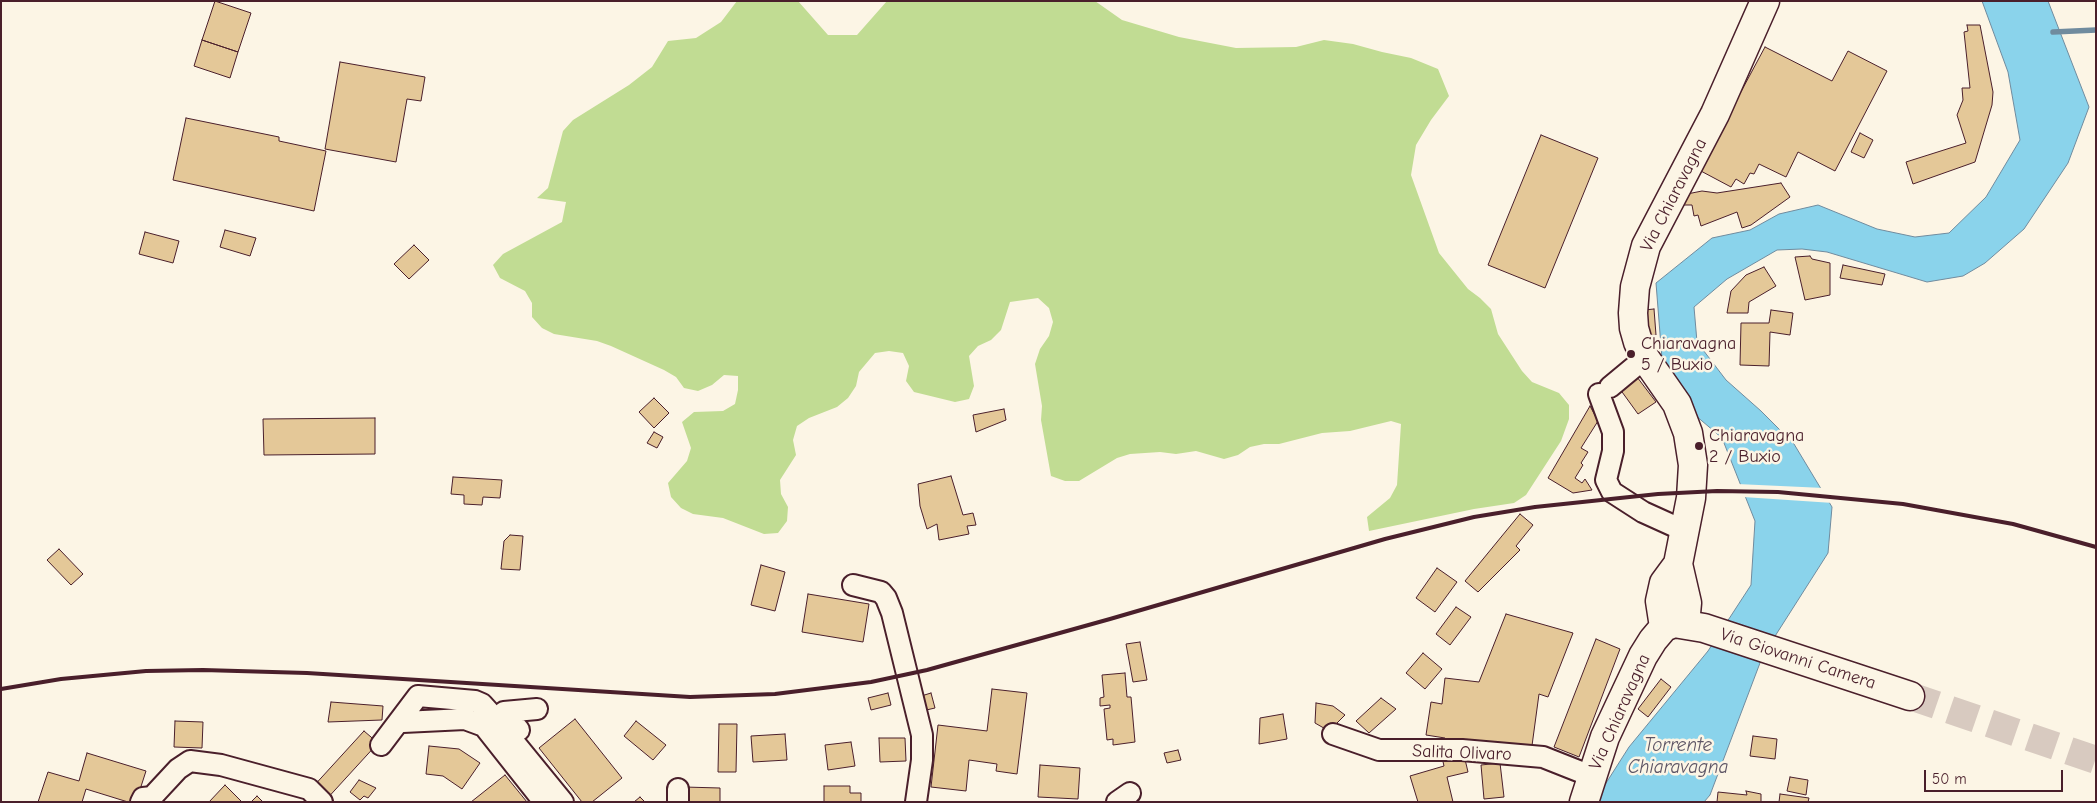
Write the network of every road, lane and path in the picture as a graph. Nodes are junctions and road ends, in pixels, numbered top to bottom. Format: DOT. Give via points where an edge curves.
graph roads {
  1 [pos="1765,1"];
  2 [pos="1645,358"];
  3 [pos="1685,531"];
  4 [pos="853,585"];
  5 [pos="1684,626"];
  6 [pos="1910,696"];
  7 [pos="537,709"];
  8 [pos="403,722"];
  9 [pos="1333,734"];
  10 [pos="381,745"];
  11 [pos="1587,789"];
  12 [pos="142,800"];
  13 [pos="322,802"];
  14 [pos="544,802"];
  15 [pos="563,802"];
  16 [pos="577,802"];
  17 [pos="916,802"];
  1 -- 2 [label="street, Via Chiaravagna" via="1715,114 1646,246 1635,287 1633,313 1634,328"];
  2 -- 3 [label="street, Via Chiaravagna" via="1677,404 1691,447 1694,480"];
  2 -- 3 [label="street" via="1604,391 1613,451 1606,480 1612,492 1642,512"];
  3 -- 5 [label="street, Via Chiaravagna" via="1678,564 1687,602"];
  4 -- 17 [label="street" via="881,592 892,613 922,735"];
  5 -- 6 [label="street, Via Giovanni Camera"];
  5 -- 11 [label="street, Via Chiaravagna" via="1653,640 1643,656 1606,737"];
  7 -- 16 [label="street" via="504,712"];
  8 -- 14 [label="street" via="465,719 484,726"];
  9 -- 11 [label="street, Salita Olivaro" via="1379,750 1462,750 1542,757"];
  10 -- 15 [label="street" via="418,696 475,701 492,715"];
  12 -- 13 [label="street" via="152,797 178,768 190,761 221,765 309,790"];
}
